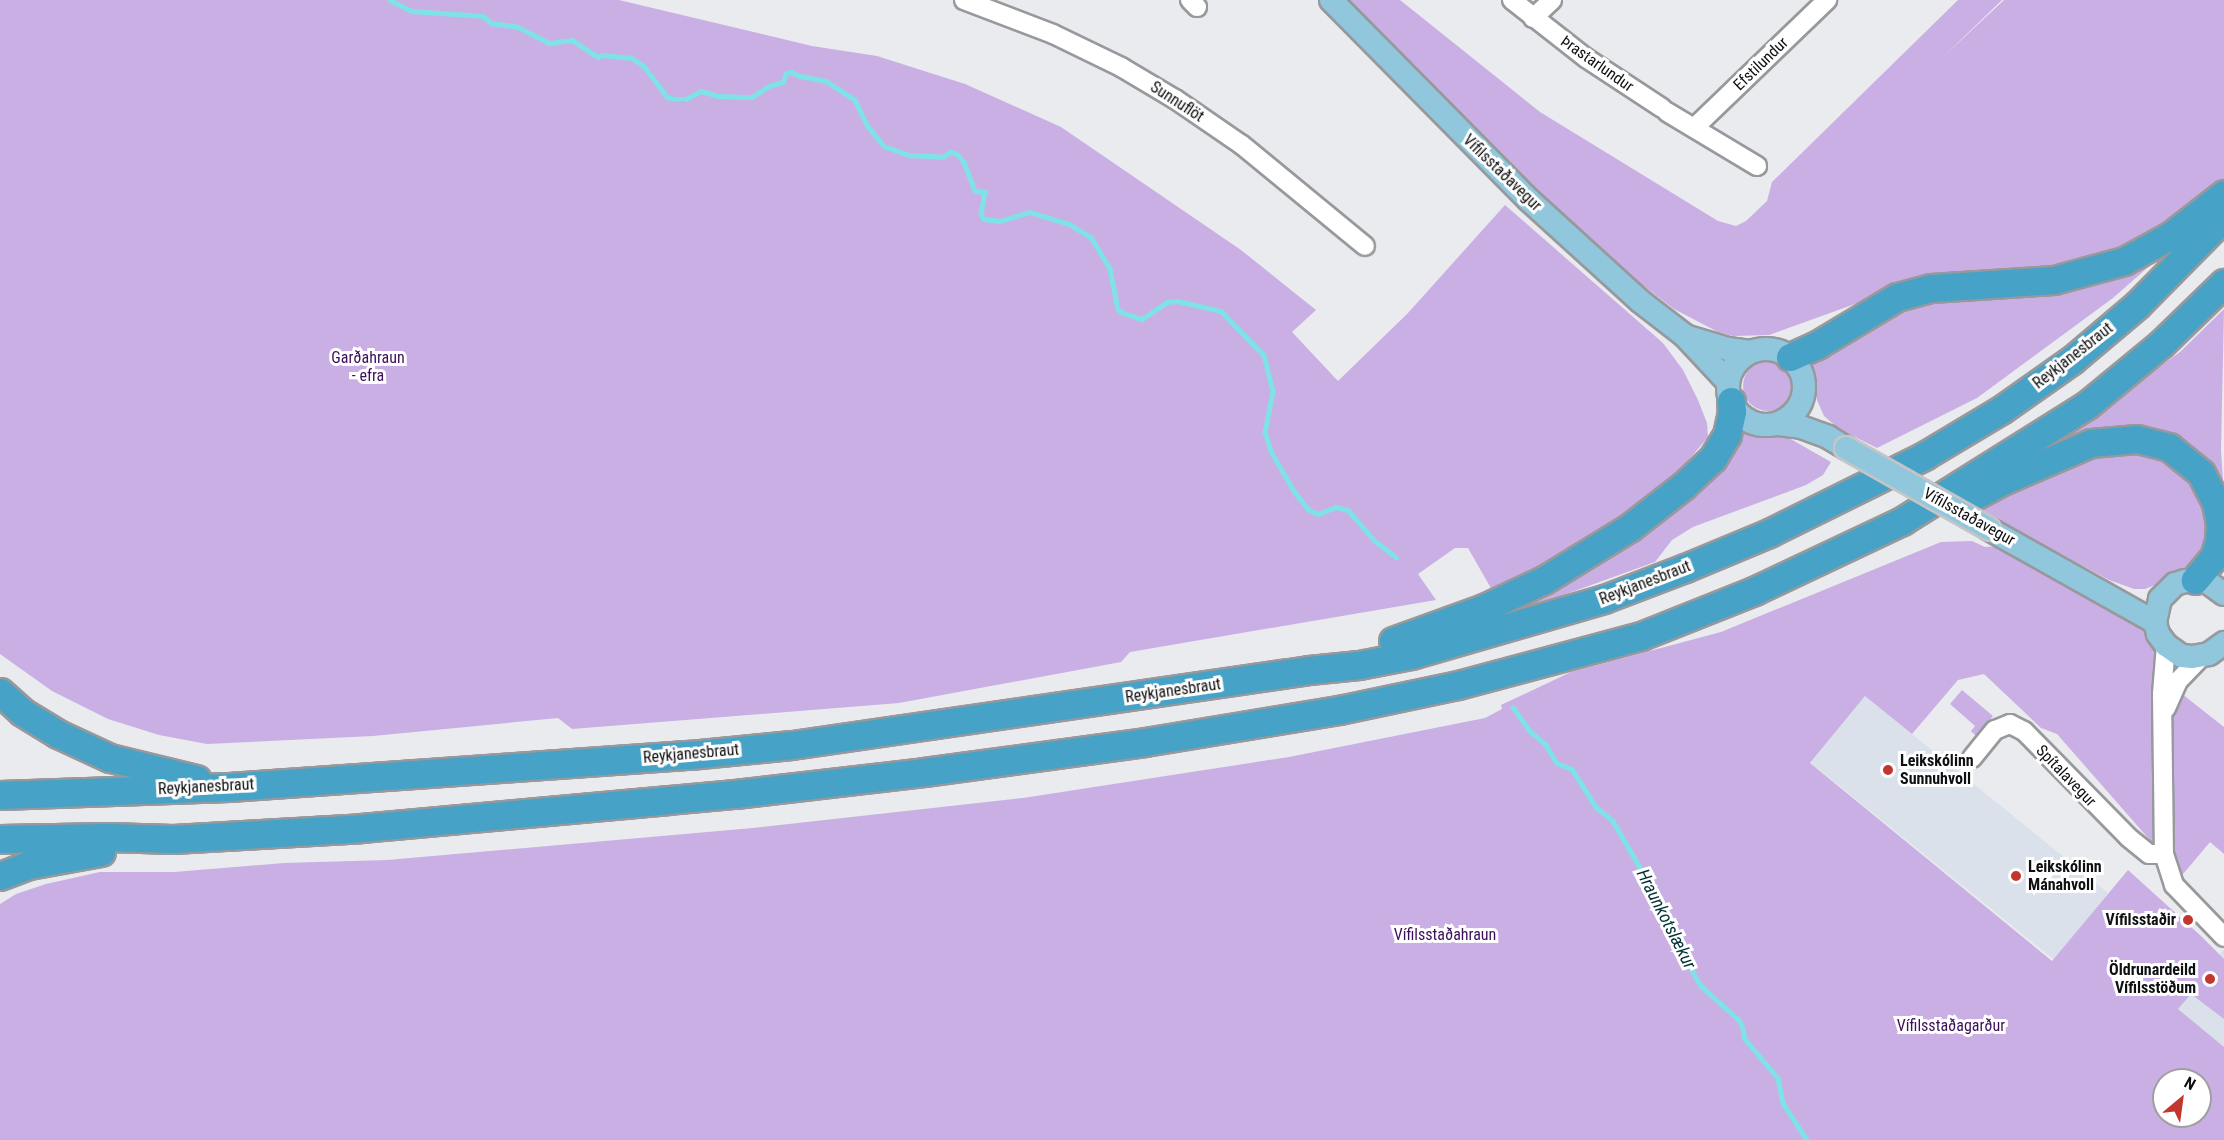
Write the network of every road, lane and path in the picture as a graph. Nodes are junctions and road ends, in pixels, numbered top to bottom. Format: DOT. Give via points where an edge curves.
graph roads {
  1 [pos="964,0"];
  2 [pos="1331,0"];
  3 [pos="1512,0"];
  4 [pos="1552,0"];
  5 [pos="1827,0"];
  6 [pos="1533,18"];
  7 [pos="1694,128"];
  8 [pos="1757,166"];
  9 [pos="2224,194"];
  10 [pos="2224,217"];
  11 [pos="1365,246"];
  12 [pos="2224,283"];
  13 [pos="1684,335"];
  14 [pos="1751,352"];
  15 [pos="1790,357"];
  16 [pos="1730,392"];
  17 [pos="1804,397"];
  18 [pos="1778,424"];
  19 [pos="1837,443"];
  20 [pos="1902,521"];
  21 [pos="2195,580"];
  22 [pos="2224,594"];
  23 [pos="2112,596"];
  24 [pos="2160,600"];
  25 [pos="2155,622"];
  26 [pos="2166,645"];
  27 [pos="2216,650"];
  28 [pos="1309,670"];
  29 [pos="0,692"];
  30 [pos="2164,713"];
  31 [pos="1972,758"];
  32 [pos="229,787"];
  33 [pos="0,795"];
  34 [pos="0,839"];
  35 [pos="173,839"];
  36 [pos="2164,854"];
  37 [pos="0,876"];
  38 [pos="2224,937"];
  1 -- 11 [label="street, Sunnuflöt" via="1053,34 1175,99 1242,145"];
  2 -- 13 [label="main road, Vífilsstaðavegur" via="1528,200 1640,301"];
  3 -- 6 [label="street, Þrastarlundur"];
  4 -- 6 [label="street"];
  5 -- 7 [label="street, Efstilundur"];
  6 -- 7 [label="street, Þrastarlundur" via="1586,58"];
  7 -- 8 [label="street"];
  9 -- 15 [label="highway" via="2170,236 2124,261 2054,280 1931,288 1897,297"];
  10 -- 28 [label="highway, Reykjanesbraut" via="2137,305 2072,360 2001,410 1842,498 1728,550 1604,599 1411,655"];
  12 -- 20 [label="highway" via="2161,345 2087,405"];
  13 -- 14 [label="main road, Vífilsstaðavegur"];
  13 -- 16 [label="main road, Vífilsstaðavegur"];
  14 -- 15 [label="main road, Vífilsstaðavegur" via="1771,349"];
  14 -- 16 [label="main road" via="1736,364"];
  15 -- 17 [label="main road, Vífilsstaðavegur" via="1803,375"];
  16 -- 18 [label="main road, Vífilsstaðavegur" via="1745,419"];
  16 -- 28 [label="highway" via="1732,412 1727,435 1713,458 1683,486 1602,546 1544,580 1484,608 1416,635 1332,657"];
  17 -- 18 [label="main road" via="1789,418"];
  17 -- 19 [label="main road, Vífilsstaðavegur" via="1817,423"];
  18 -- 19 [label="main road, Vífilsstaðavegur" via="1801,427"];
  19 -- 23 [label="main road, Vífilsstaðavegur, bridge"];
  20 -- 21 [label="highway" via="1972,497 2091,443 2149,441 2169,447 2190,462 2208,483 2216,503 2219,541 2214,557"];
  20 -- 35 [label="highway" via="1754,591 1641,636 1458,685 1339,710 1040,757 813,786 361,828"];
  21 -- 22 [label="main road" via="2215,586"];
  21 -- 24 [label="main road" via="2175,584"];
  23 -- 24 [label="main road, Vífilsstaðavegur"];
  23 -- 25 [label="main road, Vífilsstaðavegur"];
  24 -- 25 [label="main road"];
  25 -- 26 [label="main road"];
  26 -- 27 [label="main road" via="2182,656"];
  26 -- 30 [label="street"];
  27 -- 30 [label="street" via="2178,681"];
  28 -- 32 [label="highway, Reykjanesbraut" via="792,745"];
  29 -- 32 [label="highway" via="22,712 57,734 110,758"];
  30 -- 36 [label="street"];
  31 -- 36 [label="street, Spítalavegur" via="1995,730 2010,724 2024,731 2128,837 2149,854"];
  32 -- 33 [label="highway, Reykjanesbraut"];
  34 -- 35 [label="highway"];
  35 -- 37 [label="highway" via="67,856"];
  36 -- 38 [label="street" via="2174,885"];
}
